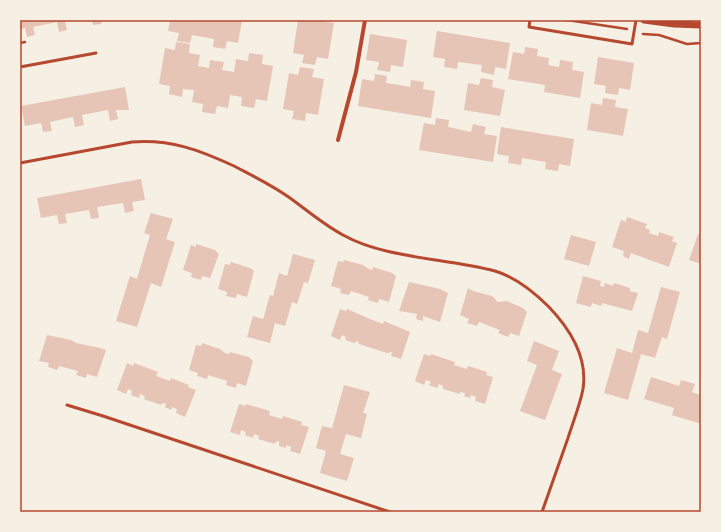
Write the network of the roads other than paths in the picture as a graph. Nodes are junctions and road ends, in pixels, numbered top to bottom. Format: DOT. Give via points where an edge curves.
graph roads {
  1 [pos="365,20"];
  2 [pos="530,20"];
  3 [pos="636,20"];
  4 [pos="644,20"];
  5 [pos="653,21"];
  6 [pos="701,25"];
  7 [pos="96,53"];
  8 [pos="20,67"];
  9 [pos="338,140"];
  10 [pos="20,163"];
  11 [pos="67,406"];
  12 [pos="390,512"];
  13 [pos="542,512"];
  1 -- 9 [label="street" via="356,72"];
  2 -- 3 [label="lane" via="529,27 632,44"];
  4 -- 5 [label="street"];
  5 -- 6 [label="street"];
  7 -- 8 [label="lane"];
  10 -- 13 [label="lane" via="132,142 148,141 189,147 261,179 316,219 363,245 496,272 522,284 567,328 574,339 584,378 575,416"];
  11 -- 12 [label="lane"];
}
